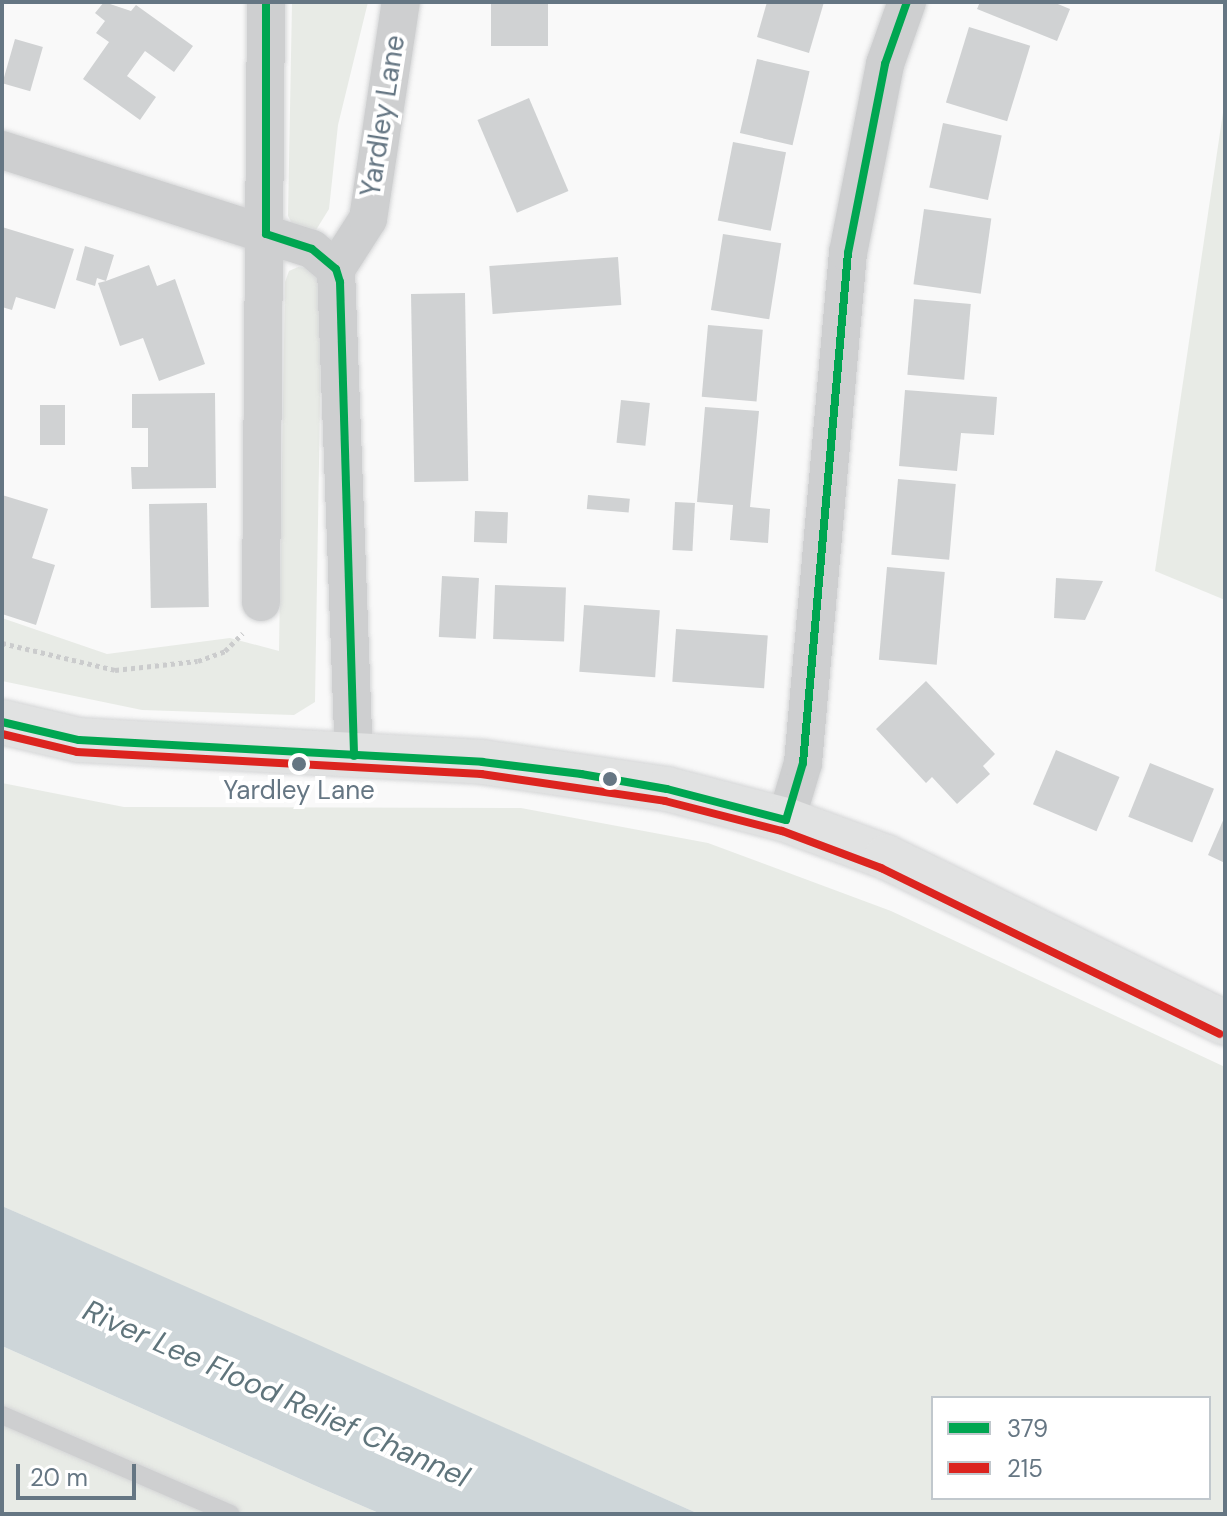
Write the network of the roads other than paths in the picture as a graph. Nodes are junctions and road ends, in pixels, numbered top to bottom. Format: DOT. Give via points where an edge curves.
graph roads {
  1 [pos="266,2"];
  2 [pos="401,2"];
  3 [pos="907,2"];
  4 [pos="2,150"];
  5 [pos="266,234"];
  6 [pos="336,269"];
  7 [pos="261,602"];
  8 [pos="2,722"];
  9 [pos="354,756"];
  10 [pos="786,820"];
  11 [pos="1225,1023"];
  12 [pos="2,1415"];
  13 [pos="231,1514"];
  1 -- 5 [label="street"];
  2 -- 6 [label="street, Yardley Lane" via="368,219"];
  3 -- 10 [label="street" via="885,64 848,253 804,747"];
  4 -- 5 [label="street"];
  5 -- 6 [label="street" via="312,249"];
  5 -- 7 [label="street"];
  6 -- 9 [label="street"];
  8 -- 9 [label="main road" via="79,740"];
  9 -- 10 [label="main road" via="581,774 667,789"];
  10 -- 11 [label="main road" via="886,857"];
  12 -- 13 [label="lane"];
}
